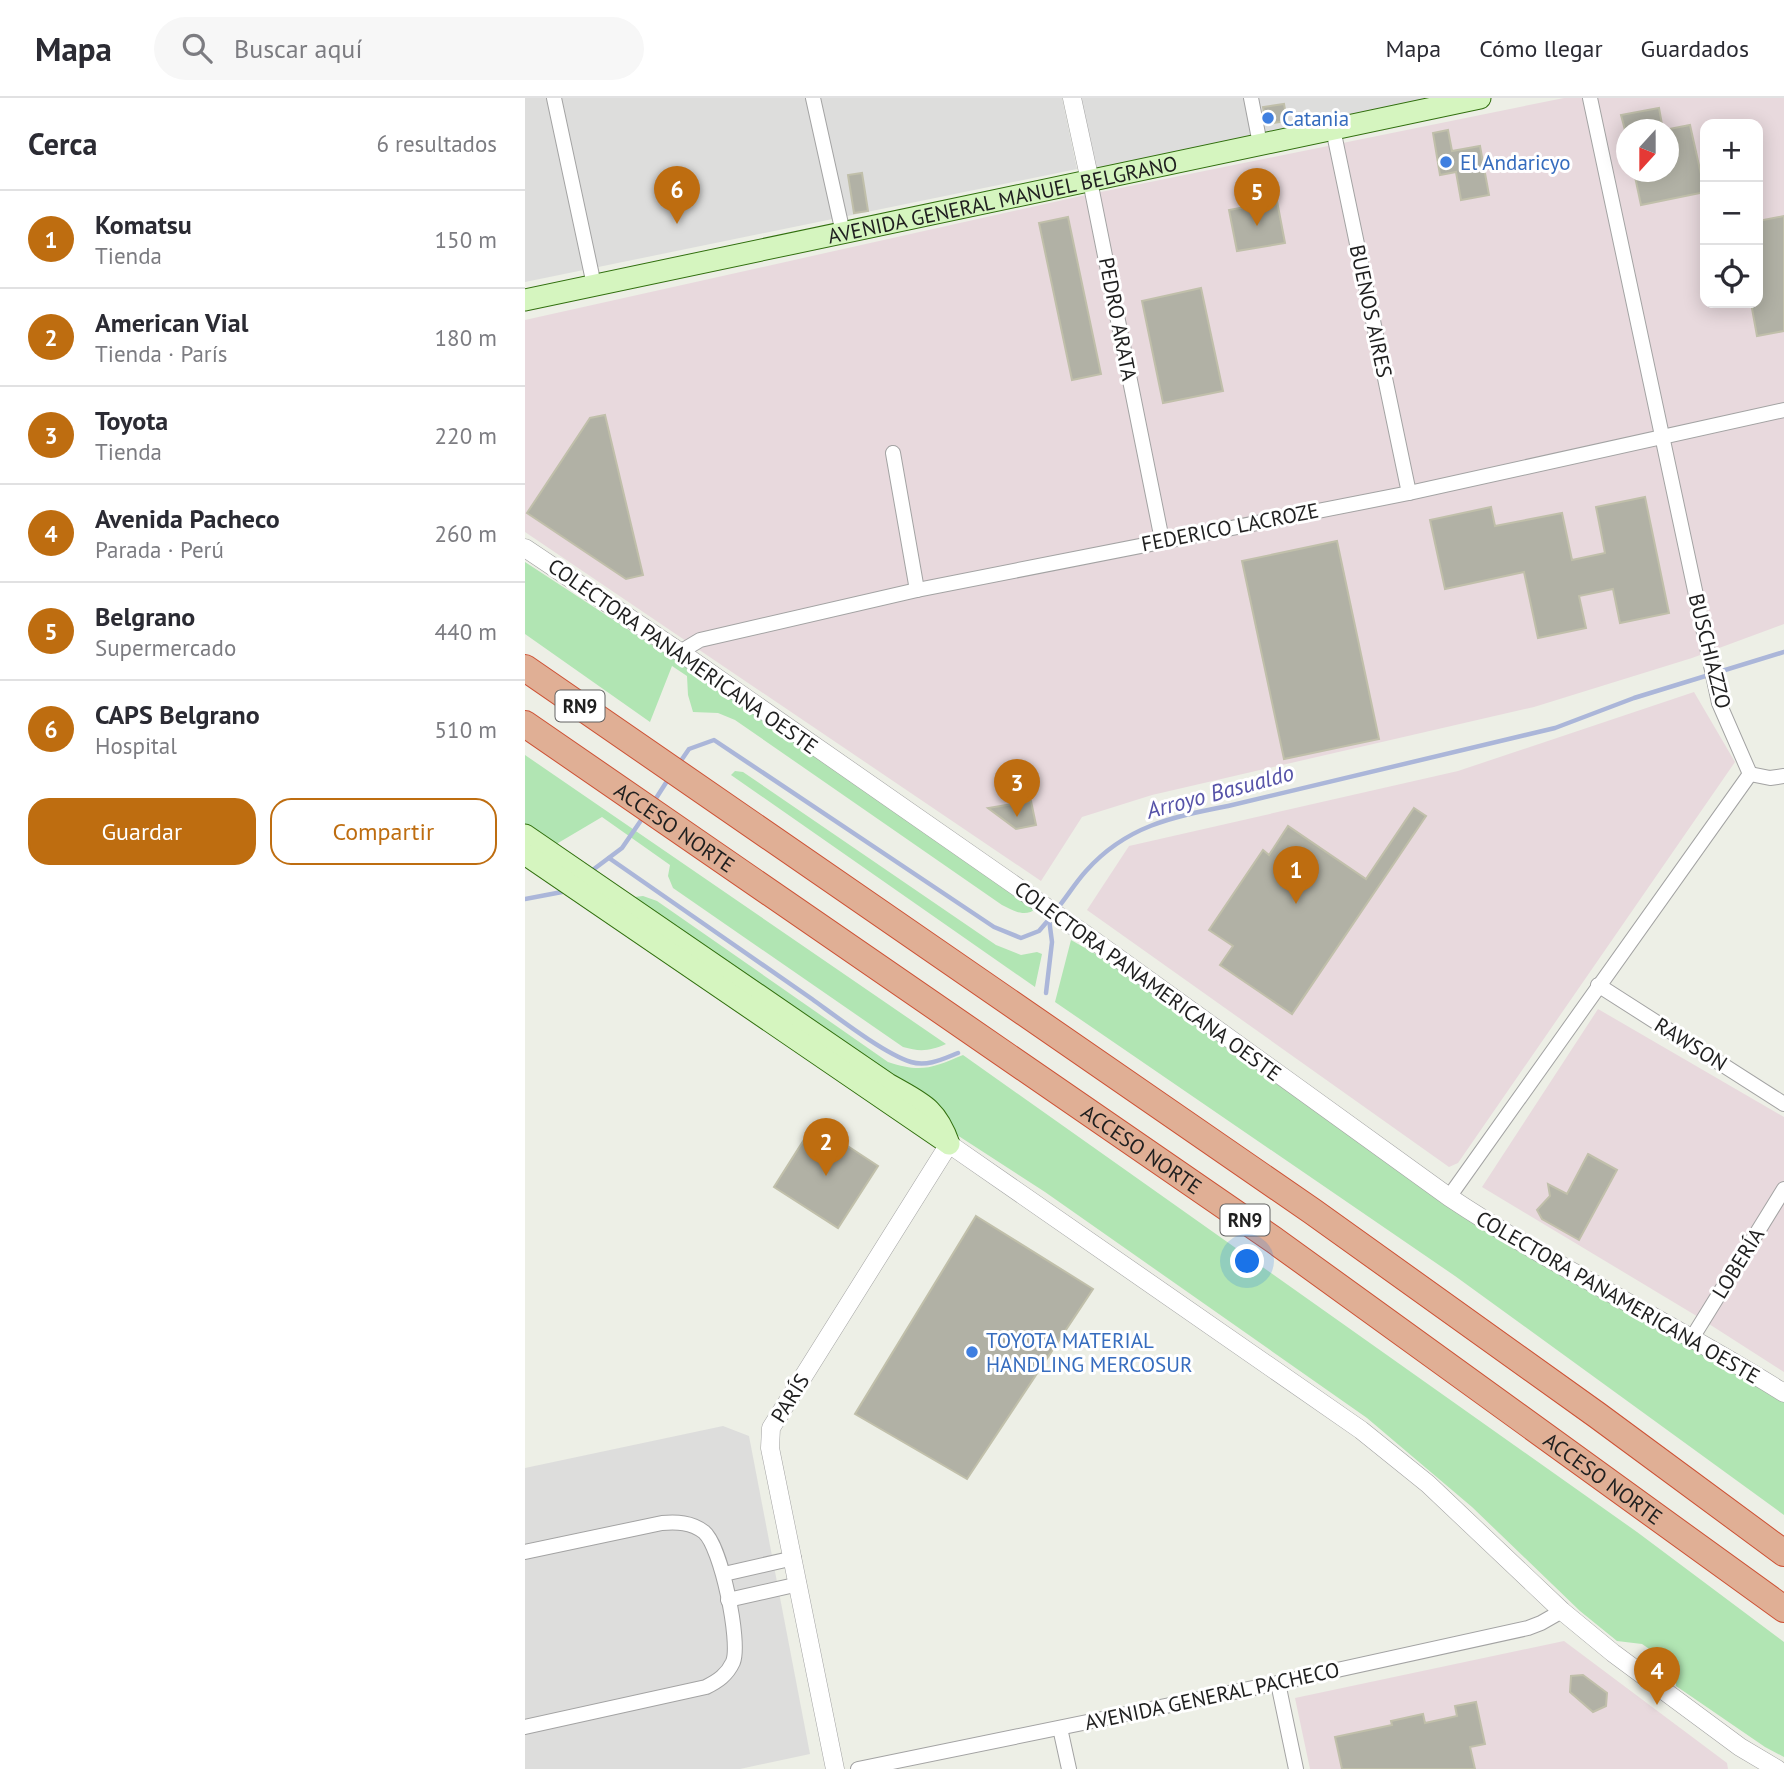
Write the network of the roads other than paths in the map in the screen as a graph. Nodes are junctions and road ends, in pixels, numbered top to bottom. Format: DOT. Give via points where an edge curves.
graph roads {
  1 [pos="554,98"];
  2 [pos="813,98"];
  3 [pos="1072,98"];
  4 [pos="1251,98"];
  5 [pos="1480,98"];
  6 [pos="1590,98"];
  7 [pos="1415,104"];
  8 [pos="1333,130"];
  9 [pos="1261,144"];
  10 [pos="1090,181"];
  11 [pos="843,233"];
  12 [pos="594,285"];
  13 [pos="525,300"];
  14 [pos="1784,410"];
  15 [pos="1661,436"];
  16 [pos="893,453"];
  17 [pos="1409,494"];
  18 [pos="1162,541"];
  19 [pos="525,548"];
  20 [pos="917,590"];
  21 [pos="680,652"];
  22 [pos="525,668"];
  23 [pos="525,724"];
  24 [pos="1750,774"];
  25 [pos="1784,776"];
  26 [pos="528,847"];
  27 [pos="1598,985"];
  28 [pos="1784,1104"];
  29 [pos="949,1144"];
  30 [pos="1784,1189"];
  31 [pos="1449,1197"];
  32 [pos="1692,1338"];
  33 [pos="1784,1394"];
  34 [pos="525,1552"];
  35 [pos="1784,1553"];
  36 [pos="794,1558"];
  37 [pos="724,1574"];
  38 [pos="799,1584"];
  39 [pos="728,1600"];
  40 [pos="1784,1609"];
  41 [pos="1563,1611"];
  42 [pos="1278,1683"];
  43 [pos="525,1727"];
  44 [pos="1060,1728"];
  45 [pos="1755,1763"];
  46 [pos="835,1769"];
  47 [pos="858,1769"];
  48 [pos="1069,1769"];
  49 [pos="1296,1769"];
  50 [pos="1777,1769"];
  1 -- 12 [label="street"];
  2 -- 11 [label="street"];
  3 -- 10 [label="street, PEDRO ARATA"];
  4 -- 9 [label="street"];
  5 -- 7 [label="main road, AVENIDA GENERAL MANUEL BELGRANO"];
  6 -- 15 [label="street, BUSCHIAZZO"];
  7 -- 8 [label="main road, AVENIDA GENERAL MANUEL BELGRANO"];
  8 -- 9 [label="main road, AVENIDA GENERAL MANUEL BELGRANO"];
  8 -- 17 [label="street, BUENOS AIRES"];
  9 -- 10 [label="main road, AVENIDA GENERAL MANUEL BELGRANO"];
  10 -- 11 [label="main road, AVENIDA GENERAL MANUEL BELGRANO"];
  10 -- 18 [label="street, PEDRO ARATA"];
  11 -- 12 [label="main road, AVENIDA GENERAL MANUEL BELGRANO"];
  12 -- 13 [label="main road, AVENIDA GENERAL MANUEL BELGRANO"];
  14 -- 15 [label="street, FEDERICO LACROZE"];
  15 -- 17 [label="street, FEDERICO LACROZE"];
  15 -- 24 [label="street, BUSCHIAZZO" via="1719,703"];
  16 -- 20 [label="street"];
  17 -- 18 [label="street, FEDERICO LACROZE"];
  18 -- 20 [label="street, FEDERICO LACROZE"];
  19 -- 21 [label="street, COLECTORA PANAMERICANA OESTE"];
  20 -- 21 [label="street, FEDERICO LACROZE" via="700,640"];
  21 -- 31 [label="street, COLECTORA PANAMERICANA OESTE" via="1089,937"];
  22 -- 35 [label="highway, RN9" via="1312,1211"];
  23 -- 40 [label="highway, ACCESO NORTE / RN9" via="1274,1240"];
  24 -- 25 [label="street"];
  24 -- 27 [label="street"];
  26 -- 29 [label="main road"];
  27 -- 28 [label="street, RAWSON"];
  27 -- 31 [label="street"];
  29 -- 36 [label="street, PARÍS" via="771,1428 770,1448"];
  29 -- 41 [label="street" via="1361,1430 1428,1484"];
  30 -- 32 [label="street, LOBERÍA"];
  31 -- 32 [label="street, COLECTORA PANAMERICANA OESTE"];
  32 -- 33 [label="street, COLECTORA PANAMERICANA OESTE"];
  34 -- 37 [label="street" via="679,1522 710,1539"];
  36 -- 37 [label="street"];
  36 -- 38 [label="street, PARÍS"];
  37 -- 39 [label="street"];
  38 -- 39 [label="street"];
  38 -- 46 [label="street, PARÍS"];
  39 -- 43 [label="street" via="736,1649 720,1680 706,1688"];
  41 -- 42 [label="street, AVENIDA GENERAL PACHECO" via="1528,1628"];
  41 -- 45 [label="street"];
  42 -- 44 [label="street, AVENIDA GENERAL PACHECO"];
  42 -- 49 [label="street"];
  44 -- 47 [label="street, AVENIDA GENERAL PACHECO"];
  44 -- 48 [label="street"];
  45 -- 50 [label="street"];
}
